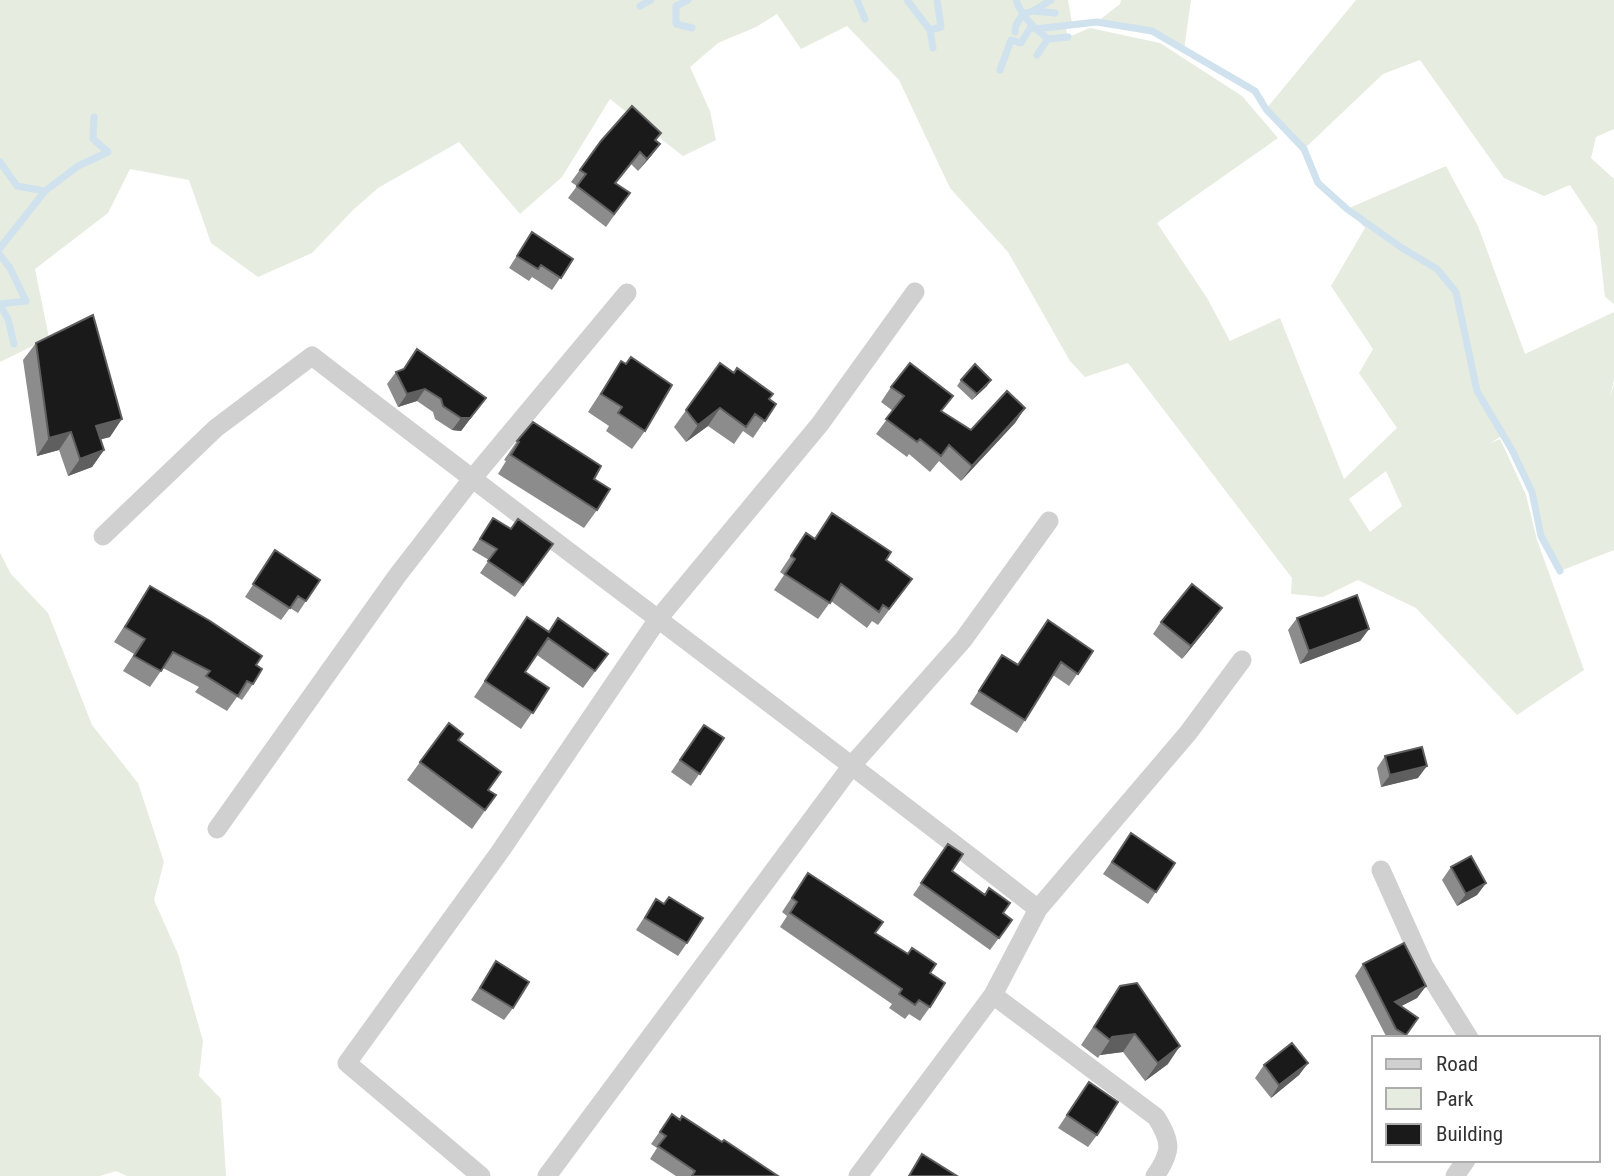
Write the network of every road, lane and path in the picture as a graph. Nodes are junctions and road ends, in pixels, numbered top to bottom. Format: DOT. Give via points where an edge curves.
graph roads {
  1 [pos="915,292"];
  2 [pos="626,293"];
  3 [pos="472,479"];
  4 [pos="1049,521"];
  5 [pos="103,536"];
  6 [pos="658,619"];
  7 [pos="1242,660"];
  8 [pos="853,764"];
  9 [pos="217,829"];
  10 [pos="1381,870"];
  11 [pos="1038,909"];
  12 [pos="993,995"];
  13 [pos="1468,1036"];
  14 [pos="481,1176"];
  15 [pos="547,1176"];
  16 [pos="858,1176"];
  17 [pos="1155,1176"];
  1 -- 6 [label="street" via="820,424"];
  2 -- 3 [label="street"];
  3 -- 5 [label="street" via="312,356 216,428"];
  3 -- 6 [label="street"];
  3 -- 9 [label="street"];
  4 -- 8 [label="street" via="963,640"];
  6 -- 8 [label="street"];
  6 -- 14 [label="street" via="499,853 347,1063"];
  7 -- 11 [label="street" via="1188,733"];
  8 -- 11 [label="street"];
  8 -- 15 [label="street"];
  10 -- 13 [label="street" via="1424,966"];
  11 -- 12 [label="street"];
  12 -- 16 [label="street"];
  12 -- 17 [label="street" via="1156,1117 1169,1144 1165,1162"];
}
